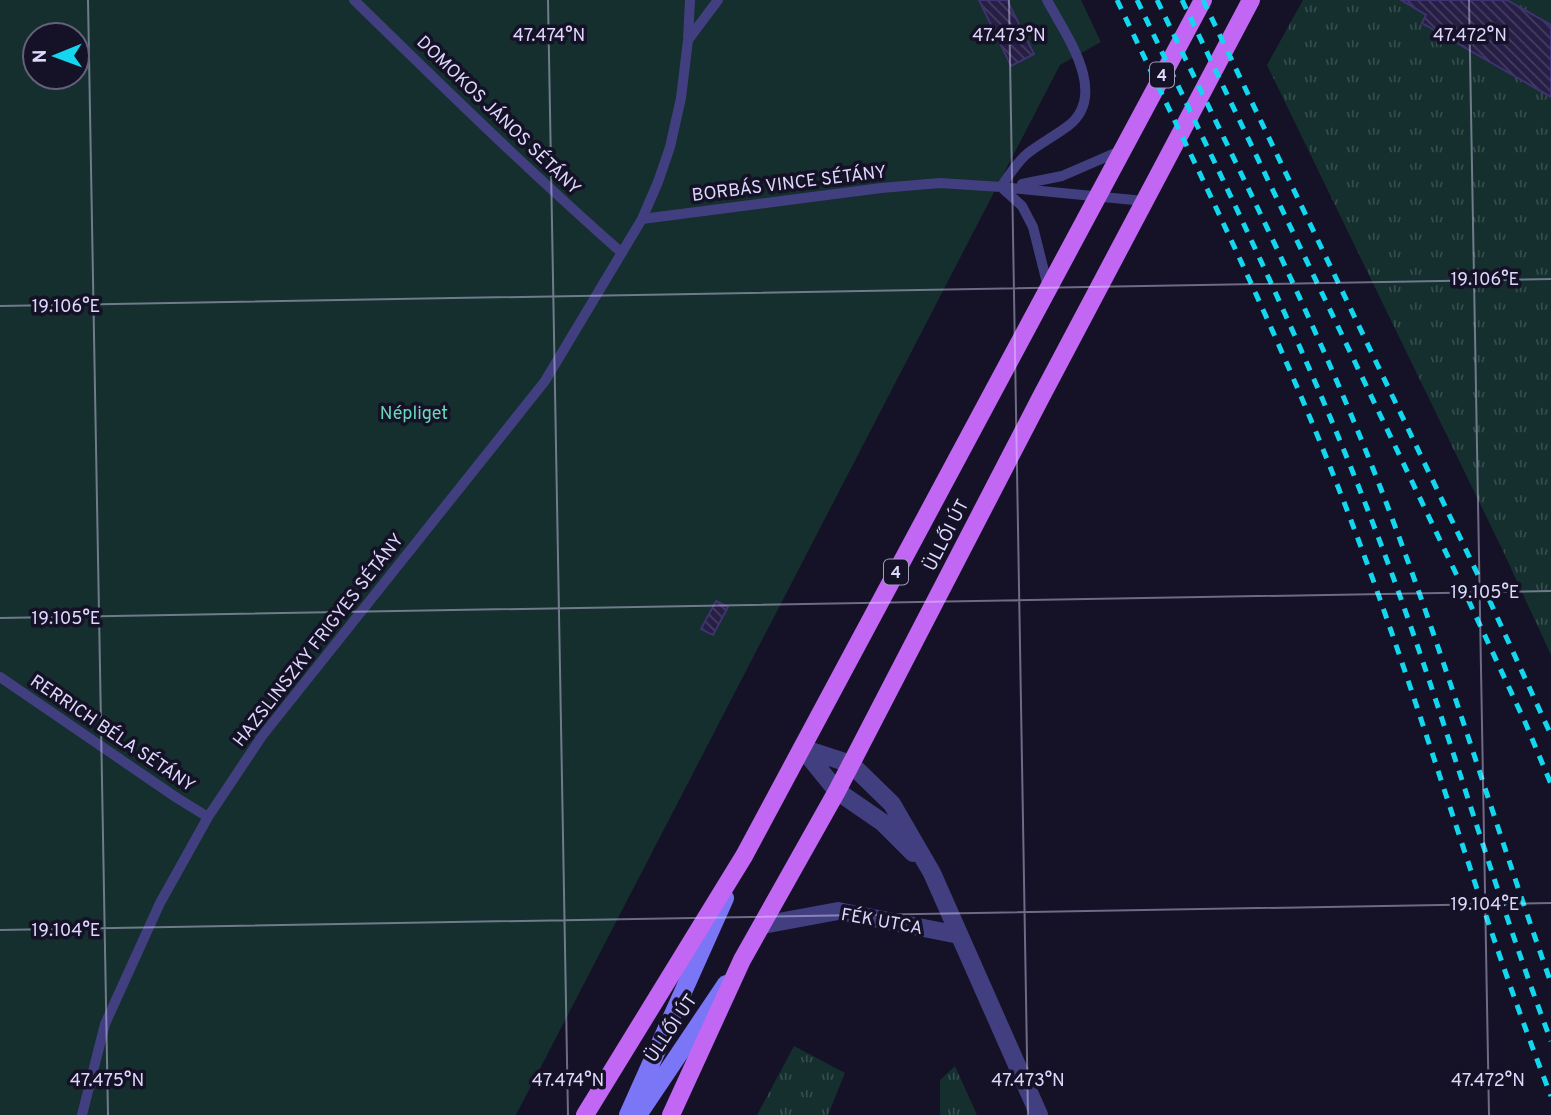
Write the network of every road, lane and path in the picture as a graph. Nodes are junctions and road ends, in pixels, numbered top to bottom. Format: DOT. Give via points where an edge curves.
graph roads {
  1 [pos="354,0"];
  2 [pos="690,0"];
  3 [pos="718,0"];
  4 [pos="1047,0"];
  5 [pos="1203,0"];
  6 [pos="1251,0"];
  7 [pos="688,40"];
  8 [pos="1122,150"];
  9 [pos="1001,187"];
  10 [pos="1097,197"];
  11 [pos="1144,201"];
  12 [pos="642,219"];
  13 [pos="622,253"];
  14 [pos="1048,288"];
  15 [pos="0,677"];
  16 [pos="802,748"];
  17 [pos="850,764"];
  18 [pos="837,791"];
  19 [pos="208,817"];
  20 [pos="744,856"];
  21 [pos="932,873"];
  22 [pos="763,925"];
  23 [pos="959,934"];
  24 [pos="742,960"];
  25 [pos="82,1115"];
  26 [pos="585,1115"];
  27 [pos="628,1115"];
  28 [pos="638,1115"];
  29 [pos="671,1115"];
  30 [pos="1039,1115"];
  1 -- 13 [label="lane, DOMOKOS JÁNOS SÉTÁNY"];
  2 -- 7 [label="lane, HAZSLINSZKY FRIGYES SÉTÁNY"];
  3 -- 7 [label="lane"];
  4 -- 9 [label="lane" via="1077,55 1084,75 1084,103 1081,113 1027,154"];
  5 -- 8 [label="main road, ÜLLŐI ÚT / 4"];
  6 -- 11 [label="main road, ÜLLŐI ÚT / 4"];
  7 -- 12 [label="lane, HAZSLINSZKY FRIGYES SÉTÁNY" via="670,147"];
  8 -- 9 [label="lane" via="1062,176"];
  8 -- 10 [label="main road, ÜLLŐI ÚT / 4"];
  9 -- 10 [label="lane"];
  9 -- 12 [label="lane, BORBÁS VINCE SÉTÁNY" via="940,183 881,188"];
  9 -- 14 [label="lane" via="1022,205 1033,227"];
  10 -- 11 [label="lane"];
  10 -- 14 [label="main road, ÜLLŐI ÚT / 4"];
  11 -- 17 [label="main road, ÜLLŐI ÚT / 4"];
  12 -- 13 [label="lane, HAZSLINSZKY FRIGYES SÉTÁNY"];
  13 -- 19 [label="lane, HAZSLINSZKY FRIGYES SÉTÁNY" via="545,381 262,736"];
  14 -- 16 [label="main road, ÜLLŐI ÚT / 4"];
  15 -- 19 [label="lane, RERRICH BÉLA SÉTÁNY"];
  16 -- 17 [label="street, FÉK UTCA"];
  16 -- 18 [label="street, FÉK UTCA"];
  16 -- 20 [label="main road, ÜLLŐI ÚT / 4"];
  17 -- 18 [label="main road, ÜLLŐI ÚT / 4"];
  17 -- 21 [label="street, FÉK UTCA" via="892,804"];
  18 -- 21 [label="street, FÉK UTCA" via="882,822"];
  18 -- 22 [label="main road, ÜLLŐI ÚT / 4"];
  19 -- 25 [label="lane, HAZSLINSZKY FRIGYES SÉTÁNY" via="160,903 105,1024"];
  20 -- 26 [label="main road"];
  20 -- 27 [label="main road, ÜLLŐI ÚT"];
  21 -- 23 [label="street, FÉK UTCA"];
  22 -- 23 [label="street, FÉK UTCA" via="838,911"];
  22 -- 24 [label="main road, ÜLLŐI ÚT / 4"];
  23 -- 30 [label="street, FÉK UTCA"];
  24 -- 28 [label="main road, ÜLLŐI ÚT"];
  24 -- 29 [label="main road"];
}
